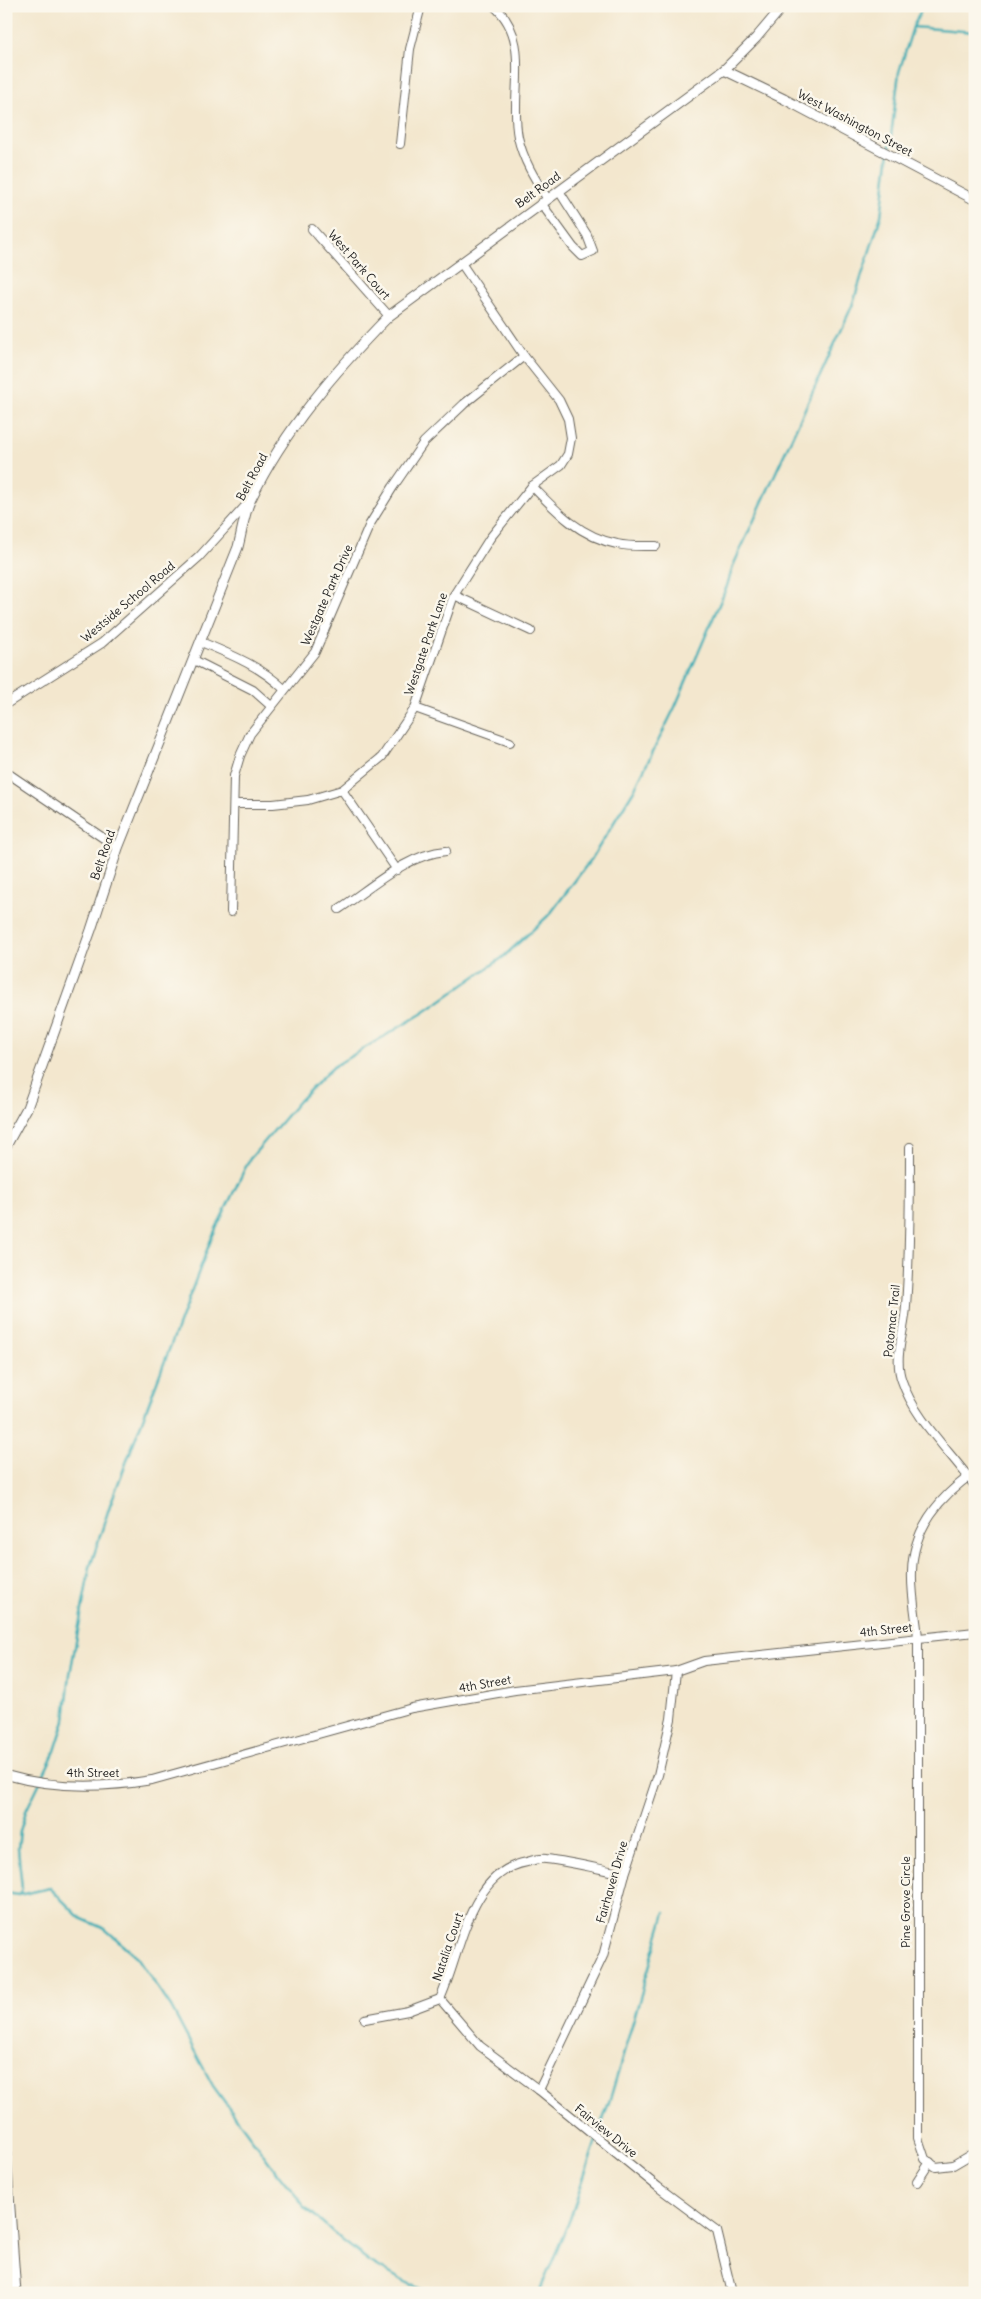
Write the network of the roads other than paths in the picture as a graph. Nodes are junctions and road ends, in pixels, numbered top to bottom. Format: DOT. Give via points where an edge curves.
graph roads {
  1 [pos="421,6"];
  2 [pos="494,6"];
  3 [pos="783,6"];
  4 [pos="724,70"];
  5 [pos="400,144"];
  6 [pos="559,190"];
  7 [pos="975,200"];
  8 [pos="544,201"];
  9 [pos="312,229"];
  10 [pos="461,263"];
  11 [pos="389,316"];
  12 [pos="524,356"];
  13 [pos="532,486"];
  14 [pos="251,500"];
  15 [pos="656,546"];
  16 [pos="454,595"];
  17 [pos="531,631"];
  18 [pos="201,642"];
  19 [pos="194,660"];
  20 [pos="284,689"];
  21 [pos="7,700"];
  22 [pos="271,706"];
  23 [pos="415,708"];
  24 [pos="510,742"];
  25 [pos="6,772"];
  26 [pos="342,790"];
  27 [pos="234,804"];
  28 [pos="118,848"];
  29 [pos="446,851"];
  30 [pos="398,870"];
  31 [pos="339,909"];
  32 [pos="231,912"];
  33 [pos="6,1146"];
  34 [pos="910,1147"];
  35 [pos="971,1474"];
  36 [pos="975,1486"];
  37 [pos="975,1632"];
  38 [pos="918,1638"];
  39 [pos="676,1671"];
  40 [pos="6,1775"];
  41 [pos="625,1874"];
  42 [pos="440,1999"];
  43 [pos="366,2019"];
  44 [pos="539,2090"];
  45 [pos="975,2152"];
  46 [pos="6,2153"];
  47 [pos="930,2162"];
  48 [pos="917,2182"];
  49 [pos="16,2293"];
  50 [pos="732,2293"];
  1 -- 5 [label="street" via="410,49"];
  2 -- 8 [label="street" via="512,28 517,44 516,122 524,158"];
  3 -- 4 [label="street, Belt Road"];
  4 -- 6 [label="street, Belt Road"];
  4 -- 7 [label="street, West Washington Street"];
  6 -- 8 [label="street, Belt Road"];
  6 -- 8 [label="street" via="587,234 593,251 582,256"];
  8 -- 10 [label="street, Belt Road"];
  9 -- 11 [label="street, West Park Court"];
  10 -- 11 [label="street, Belt Road"];
  10 -- 12 [label="street, Westgate Park Lane"];
  11 -- 14 [label="street, Belt Road" via="317,396"];
  12 -- 13 [label="street, Westgate Park Lane" via="559,400 568,419 571,438 568,454 561,465"];
  12 -- 20 [label="street, Westgate Park Drive" via="464,404 424,442 370,524 315,652"];
  13 -- 15 [label="street" via="560,515 588,536 618,544"];
  13 -- 16 [label="street, Westgate Park Lane" via="490,538"];
  14 -- 18 [label="street, Belt Road" via="238,547"];
  14 -- 21 [label="street, Westside School Road" via="198,557 102,643"];
  16 -- 17 [label="street"];
  16 -- 23 [label="street, Westgate Park Lane"];
  18 -- 19 [label="street, Belt Road"];
  18 -- 20 [label="street" via="252,664"];
  19 -- 22 [label="street" via="253,690"];
  19 -- 28 [label="street, Belt Road"];
  20 -- 22 [label="street, Westgate Park Drive"];
  22 -- 27 [label="street, Westgate Park Drive" via="250,734 240,756 234,776"];
  23 -- 24 [label="street"];
  23 -- 26 [label="street, Westgate Park Lane" via="382,757"];
  25 -- 28 [label="street"];
  26 -- 27 [label="street, Westgate Park Lane" via="308,800"];
  26 -- 30 [label="street"];
  27 -- 32 [label="street, Westgate Park Drive"];
  28 -- 33 [label="street, Belt Road" via="28,1108"];
  29 -- 30 [label="street" via="432,852"];
  30 -- 31 [label="street"];
  34 -- 35 [label="street, Potomac Trail" via="910,1252 899,1356 901,1379 910,1402"];
  35 -- 36 [label="street, Potomac Trail"];
  35 -- 38 [label="street, Pine Grove Circle" via="942,1497 919,1533 912,1571"];
  37 -- 38 [label="street, 4th Street"];
  38 -- 39 [label="street, 4th Street" via="704,1661"];
  38 -- 47 [label="street, Pine Grove Circle" via="918,2138 925,2159"];
  39 -- 40 [label="street, 4th Street" via="515,1690 412,1708 152,1780 113,1786 60,1784"];
  39 -- 41 [label="street, Fairhaven Drive" via="671,1719 658,1775"];
  41 -- 42 [label="street, Natalia Court" via="544,1858 502,1872 477,1900"];
  41 -- 44 [label="street, Fairhaven Drive" via="603,1956"];
  42 -- 43 [label="street, Natalia Court" via="408,2011"];
  42 -- 44 [label="street, Fairview Drive" via="480,2046"];
  44 -- 50 [label="street, Fairview Drive" via="717,2231"];
  45 -- 47 [label="street" via="953,2164 936,2167"];
  46 -- 49 [label="street"];
  47 -- 48 [label="street"];
}
